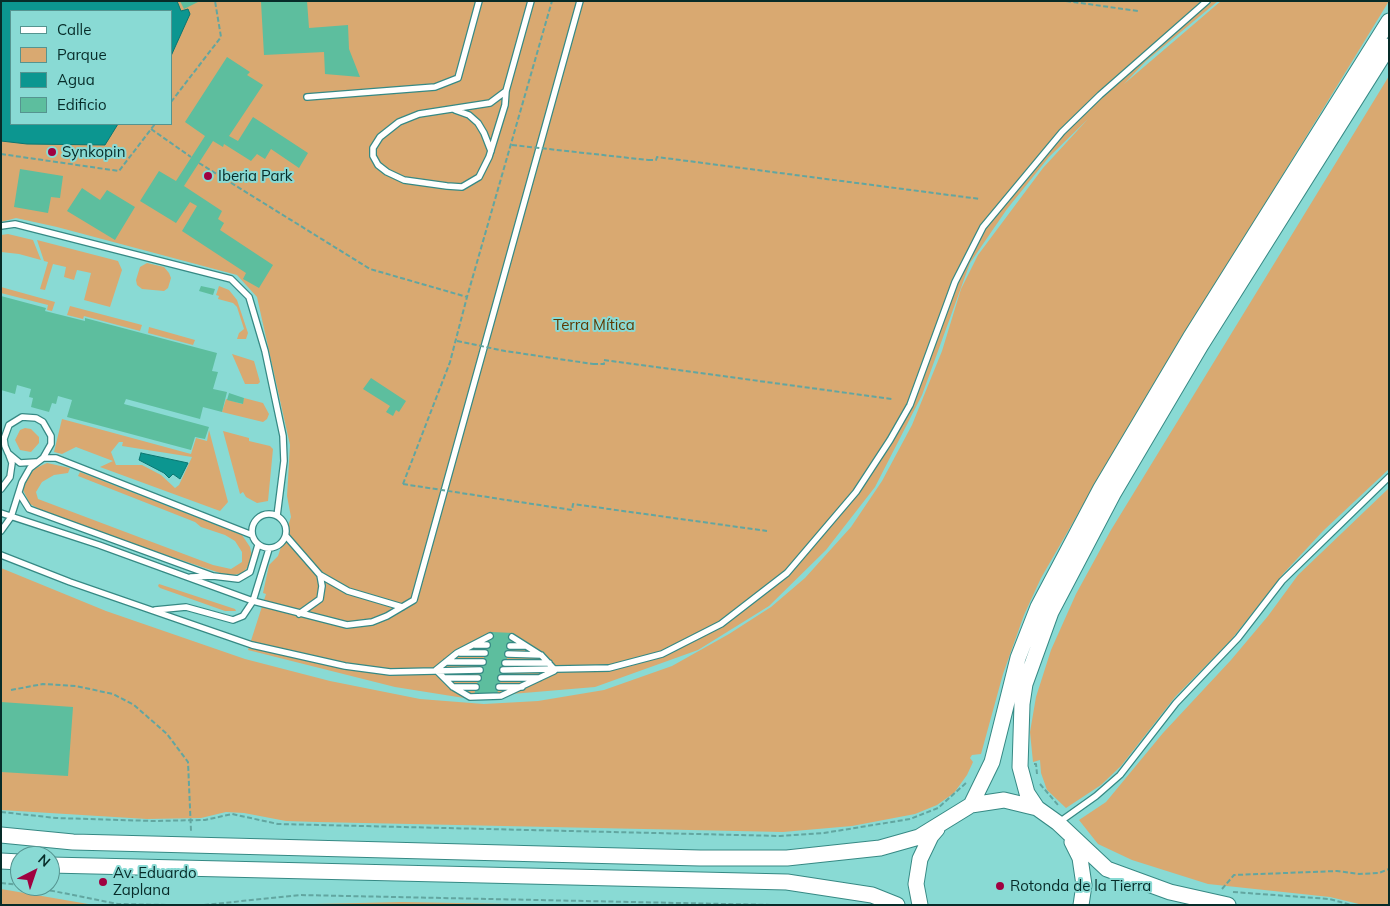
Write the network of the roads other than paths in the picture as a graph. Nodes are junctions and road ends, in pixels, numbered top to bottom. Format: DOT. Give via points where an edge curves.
graph roads {
  1 [pos="479,1"];
  2 [pos="530,1"];
  3 [pos="580,1"];
  4 [pos="1207,1"];
  5 [pos="1389,21"];
  6 [pos="1389,46"];
  7 [pos="506,91"];
  8 [pos="307,97"];
  9 [pos="452,108"];
  10 [pos="491,151"];
  11 [pos="1,226"];
  12 [pos="8,453"];
  13 [pos="43,458"];
  14 [pos="36,462"];
  15 [pos="1389,476"];
  16 [pos="1,489"];
  17 [pos="19,493"];
  18 [pos="1,513"];
  19 [pos="277,516"];
  20 [pos="11,517"];
  21 [pos="83,528"];
  22 [pos="1,531"];
  23 [pos="252,535"];
  24 [pos="286,536"];
  25 [pos="99,545"];
  26 [pos="258,545"];
  27 [pos="269,549"];
  28 [pos="1,554"];
  29 [pos="320,575"];
  30 [pos="213,576"];
  31 [pos="188,577"];
  32 [pos="253,601"];
  33 [pos="402,607"];
  34 [pos="153,610"];
  35 [pos="299,614"];
  36 [pos="490,636"];
  37 [pos="512,637"];
  38 [pos="473,645"];
  39 [pos="487,645"];
  40 [pos="510,646"];
  41 [pos="528,646"];
  42 [pos="457,652"];
  43 [pos="485,654"];
  44 [pos="508,654"];
  45 [pos="542,656"];
  46 [pos="446,662"];
  47 [pos="483,662"];
  48 [pos="505,663"];
  49 [pos="549,663"];
  50 [pos="436,670"];
  51 [pos="480,670"];
  52 [pos="503,670"];
  53 [pos="555,670"];
  54 [pos="445,678"];
  55 [pos="478,678"];
  56 [pos="501,678"];
  57 [pos="541,678"];
  58 [pos="476,686"];
  59 [pos="525,686"];
  60 [pos="453,687"];
  61 [pos="499,687"];
  62 [pos="971,805"];
  63 [pos="1037,808"];
  64 [pos="949,817"];
  65 [pos="1065,824"];
  66 [pos="1,835"];
  67 [pos="60,865"];
  68 [pos="897,905"];
  69 [pos="920,905"];
  70 [pos="1081,905"];
  71 [pos="1228,905"];
  1 -- 8 [label="lane" via="458,78 435,87"];
  2 -- 7 [label="lane"];
  3 -- 33 [label="lane" via="414,600"];
  4 -- 53 [label="lane" via="1062,132 983,227 954,282 910,405 856,492 787,573 721,624 662,654 609,668"];
  5 -- 62 [label="main road" via="1190,338 1101,488 1038,607 1018,658 992,762"];
  6 -- 63 [label="main road" via="1201,345 1113,494 1051,612 1025,684 1022,704 1020,767 1027,794"];
  7 -- 9 [label="lane" via="490,103"];
  7 -- 10 [label="lane"];
  9 -- 10 [label="lane" via="478,123"];
  9 -- 10 [label="lane" via="419,114 399,122 380,137 373,148 378,165 404,180 462,186 474,182 484,172"];
  11 -- 19 [label="lane" via="15,224 230,279 249,297 265,351 283,436 284,461"];
  12 -- 13 [label="lane" via="4,439 9,425 29,416 43,422 51,436 51,444"];
  12 -- 14 [label="lane" via="20,463"];
  12 -- 16 [label="lane" via="12,463 10,477"];
  13 -- 14 [label="lane"];
  13 -- 23 [label="lane" via="56,458"];
  14 -- 17 [label="lane"];
  15 -- 65 [label="lane" via="1282,581 1238,638 1176,704 1120,775"];
  17 -- 20 [label="lane"];
  17 -- 21 [label="lane" via="29,509"];
  18 -- 20 [label="lane"];
  19 -- 23 [label="lane" via="261,516 253,524"];
  19 -- 24 [label="lane" via="285,524"];
  20 -- 22 [label="lane"];
  20 -- 25 [label="lane"];
  21 -- 25 [label="lane"];
  21 -- 30 [label="lane"];
  23 -- 26 [label="lane"];
  24 -- 27 [label="lane" via="280,545"];
  24 -- 29 [label="lane"];
  25 -- 31 [label="lane"];
  26 -- 27 [label="lane"];
  26 -- 30 [label="lane" via="250,572 238,580"];
  27 -- 32 [label="lane"];
  28 -- 34 [label="lane"];
  29 -- 33 [label="lane" via="348,591"];
  29 -- 35 [label="lane" via="320,599"];
  30 -- 31 [label="lane"];
  31 -- 32 [label="lane"];
  32 -- 34 [label="lane" via="243,616 233,620 186,607"];
  32 -- 35 [label="lane"];
  33 -- 35 [label="lane" via="372,622 347,625"];
  34 -- 50 [label="lane" via="252,645 345,666 390,672"];
  36 -- 38 [label="lane"];
  37 -- 41 [label="lane"];
  38 -- 39 [label="lane"];
  38 -- 42 [label="lane"];
  40 -- 41 [label="lane"];
  41 -- 45 [label="lane"];
  42 -- 43 [label="lane"];
  42 -- 46 [label="lane"];
  44 -- 45 [label="lane"];
  45 -- 49 [label="lane"];
  46 -- 47 [label="lane"];
  46 -- 50 [label="lane"];
  48 -- 49 [label="lane"];
  49 -- 53 [label="lane"];
  50 -- 51 [label="lane"];
  50 -- 54 [label="lane"];
  52 -- 53 [label="lane"];
  53 -- 57 [label="lane"];
  54 -- 55 [label="lane"];
  54 -- 60 [label="lane"];
  56 -- 57 [label="lane"];
  57 -- 59 [label="lane"];
  58 -- 60 [label="lane"];
  59 -- 60 [label="lane" via="501,696 470,697"];
  59 -- 61 [label="lane"];
  62 -- 63 [label="main road" via="1004,800"];
  62 -- 64 [label="main road"];
  63 -- 65 [label="main road"];
  64 -- 66 [label="main road" via="919,837 880,848 787,858 191,846 73,842"];
  64 -- 69 [label="main road" via="931,836 920,858 916,884"];
  65 -- 70 [label="main road" via="1080,858 1084,885"];
  65 -- 71 [label="main road" via="1107,868 1170,892"];
  67 -- 68 [label="main road" via="787,882 872,895"];
}
